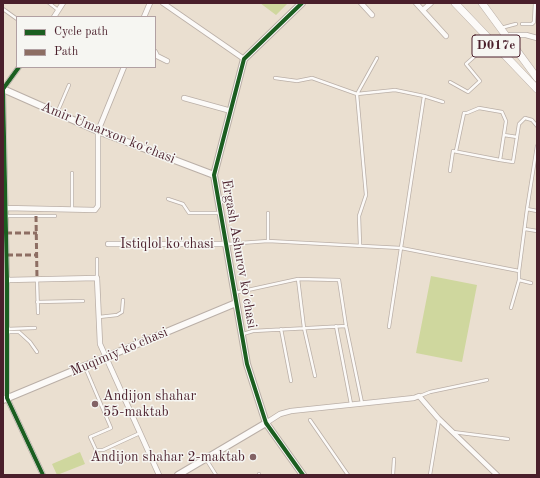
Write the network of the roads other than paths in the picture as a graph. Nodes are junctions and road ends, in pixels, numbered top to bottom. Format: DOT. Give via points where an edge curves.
graph roads {
  1 [pos="49,3"];
  2 [pos="63,3"];
  3 [pos="150,3"];
  4 [pos="163,3"];
  5 [pos="302,3"];
  6 [pos="361,3"];
  7 [pos="416,3"];
  8 [pos="432,3"];
  9 [pos="456,3"];
  10 [pos="482,3"];
  11 [pos="535,3"];
  12 [pos="3,9"];
  13 [pos="58,10"];
  14 [pos="423,10"];
  15 [pos="372,15"];
  16 [pos="55,16"];
  17 [pos="144,16"];
  18 [pos="16,18"];
  19 [pos="516,24"];
  20 [pos="522,24"];
  21 [pos="501,29"];
  22 [pos="446,36"];
  23 [pos="507,37"];
  24 [pos="537,38"];
  25 [pos="492,41"];
  26 [pos="156,54"];
  27 [pos="377,58"];
  28 [pos="244,59"];
  29 [pos="167,61"];
  30 [pos="18,68"];
  31 [pos="124,68"];
  32 [pos="275,78"];
  33 [pos="537,78"];
  34 [pos="450,82"];
  35 [pos="69,85"];
  36 [pos="3,89"];
  37 [pos="537,89"];
  38 [pos="357,94"];
  39 [pos="424,96"];
  40 [pos="184,98"];
  41 [pos="442,102"];
  42 [pos="231,112"];
  43 [pos="57,113"];
  44 [pos="537,126"];
  45 [pos="98,131"];
  46 [pos="504,135"];
  47 [pos="517,137"];
  48 [pos="537,146"];
  49 [pos="456,151"];
  50 [pos="536,156"];
  51 [pos="500,160"];
  52 [pos="450,171"];
  53 [pos="72,173"];
  54 [pos="214,176"];
  55 [pos="4,191"];
  56 [pos="168,200"];
  57 [pos="6,208"];
  58 [pos="527,209"];
  59 [pos="72,210"];
  60 [pos="537,211"];
  61 [pos="220,213"];
  62 [pos="268,213"];
  63 [pos="6,216"];
  64 [pos="55,216"];
  65 [pos="524,228"];
  66 [pos="537,230"];
  67 [pos="268,241"];
  68 [pos="5,243"];
  69 [pos="108,244"];
  70 [pos="226,244"];
  71 [pos="360,245"];
  72 [pos="401,248"];
  73 [pos="97,259"];
  74 [pos="518,271"];
  75 [pos="5,273"];
  76 [pos="97,278"];
  77 [pos="37,279"];
  78 [pos="298,279"];
  79 [pos="7,280"];
  80 [pos="519,280"];
  81 [pos="531,282"];
  82 [pos="234,293"];
  83 [pos="123,300"];
  84 [pos="83,301"];
  85 [pos="37,302"];
  86 [pos="236,303"];
  87 [pos="511,308"];
  88 [pos="38,313"];
  89 [pos="99,317"];
  90 [pos="336,326"];
  91 [pos="346,326"];
  92 [pos="389,327"];
  93 [pos="35,328"];
  94 [pos="304,328"];
  95 [pos="281,329"];
  96 [pos="7,330"];
  97 [pos="242,335"];
  98 [pos="37,352"];
  99 [pos="106,358"];
  100 [pos="84,367"];
  101 [pos="315,376"];
  102 [pos="487,380"];
  103 [pos="291,381"];
  104 [pos="419,396"];
  105 [pos="5,399"];
  106 [pos="362,403"];
  107 [pos="351,404"];
  108 [pos="439,419"];
  109 [pos="310,420"];
  110 [pos="266,423"];
  111 [pos="452,432"];
  112 [pos="140,433"];
  113 [pos="508,439"];
  114 [pos="206,459"];
  115 [pos="394,460"];
  116 [pos="42,475"];
  117 [pos="159,475"];
  118 [pos="178,475"];
  119 [pos="216,475"];
  120 [pos="303,475"];
  121 [pos="348,475"];
  122 [pos="393,475"];
  123 [pos="430,475"];
  124 [pos="497,475"];
  1 -- 13 [label="lane"];
  2 -- 13 [label="street"];
  3 -- 17 [label="street"];
  4 -- 28 [label="street"];
  5 -- 28 [label="street"];
  6 -- 15 [label="street"];
  7 -- 14 [label="street"];
  8 -- 14 [label="street"];
  9 -- 25 [label="main road, D017e"];
  10 -- 21 [label="main road, D017e"];
  11 -- 20 [label="lane" via="534,22"];
  12 -- 18 [label="lane"];
  13 -- 16 [label="street"];
  14 -- 22 [label="street"];
  19 -- 21 [label="lane"];
  21 -- 23 [label="main road, D017e"];
  23 -- 24 [label="street" via="526,35"];
  23 -- 33 [label="main road, D017e"];
  25 -- 34 [label="lane" via="466,64 480,81 468,92"];
  25 -- 37 [label="main road, D017e"];
  26 -- 29 [label="street"];
  27 -- 38 [label="lane"];
  28 -- 42 [label="street, Ergash Ashurov ko'chasi"];
  30 -- 36 [label="street"];
  31 -- 45 [label="street"];
  32 -- 38 [label="lane" via="297,81 312,78"];
  35 -- 43 [label="lane"];
  36 -- 43 [label="street, Amir Umarxon ko'chasi"];
  36 -- 55 [label="street"];
  38 -- 39 [label="lane" via="395,90"];
  38 -- 71 [label="lane" via="366,195 359,216"];
  39 -- 41 [label="lane"];
  39 -- 72 [label="lane"];
  40 -- 42 [label="street"];
  42 -- 54 [label="street, Ergash Ashurov ko'chasi"];
  43 -- 45 [label="street, Amir Umarxon ko'chasi"];
  44 -- 47 [label="lane" via="532,120 525,118 519,124"];
  45 -- 54 [label="street, Amir Umarxon ko'chasi"];
  45 -- 59 [label="street" via="98,206 95,210"];
  46 -- 47 [label="lane"];
  46 -- 49 [label="lane" via="506,122 502,112 479,108 464,113"];
  46 -- 51 [label="lane"];
  47 -- 51 [label="lane" via="513,162"];
  48 -- 50 [label="lane"];
  49 -- 51 [label="lane"];
  49 -- 52 [label="lane" via="453,151"];
  50 -- 58 [label="lane"];
  53 -- 59 [label="lane"];
  54 -- 61 [label="street, Ergash Ashurov ko'chasi"];
  55 -- 57 [label="street"];
  56 -- 61 [label="lane" via="183,204 189,213"];
  57 -- 59 [label="street"];
  57 -- 63 [label="street"];
  58 -- 60 [label="lane"];
  58 -- 65 [label="lane"];
  61 -- 70 [label="street, Ergash Ashurov ko'chasi"];
  62 -- 67 [label="lane"];
  63 -- 64 [label="lane"];
  63 -- 68 [label="street"];
  65 -- 66 [label="lane"];
  65 -- 74 [label="lane"];
  67 -- 70 [label="lane"];
  67 -- 71 [label="lane"];
  68 -- 75 [label="street"];
  69 -- 70 [label="street, Istiqlol ko'chasi"];
  70 -- 82 [label="street, Ergash Ashurov ko'chasi"];
  71 -- 72 [label="lane"];
  72 -- 74 [label="lane"];
  72 -- 92 [label="lane"];
  73 -- 76 [label="lane"];
  74 -- 80 [label="lane"];
  75 -- 79 [label="street"];
  76 -- 77 [label="street"];
  76 -- 89 [label="street"];
  77 -- 79 [label="street"];
  77 -- 85 [label="lane"];
  78 -- 82 [label="lane"];
  78 -- 91 [label="lane" via="339,280"];
  78 -- 94 [label="lane"];
  79 -- 96 [label="street"];
  80 -- 81 [label="lane"];
  80 -- 87 [label="lane"];
  82 -- 86 [label="street, Ergash Ashurov ko'chasi"];
  83 -- 89 [label="lane" via="122,312 117,316"];
  84 -- 85 [label="lane"];
  85 -- 88 [label="lane"];
  86 -- 97 [label="street, Ergash Ashurov ko'chasi"];
  86 -- 99 [label="street, Muqimiy ko'chasi"];
  89 -- 99 [label="street" via="100,344"];
  90 -- 91 [label="lane"];
  90 -- 94 [label="lane"];
  90 -- 107 [label="lane"];
  91 -- 106 [label="lane"];
  93 -- 96 [label="lane"];
  94 -- 95 [label="lane"];
  94 -- 101 [label="lane"];
  95 -- 97 [label="lane" via="253,331"];
  95 -- 103 [label="lane"];
  96 -- 98 [label="lane" via="19,332"];
  96 -- 105 [label="street"];
  97 -- 110 [label="street, Ergash Ashurov ko'chasi" via="247,364"];
  99 -- 100 [label="street, Muqimiy ko'chasi"];
  99 -- 112 [label="street"];
  100 -- 105 [label="street, Muqimiy ko'chasi"];
  100 -- 112 [label="lane" via="111,428 90,437 96,450 103,450"];
  102 -- 104 [label="lane"];
  104 -- 106 [label="street"];
  104 -- 108 [label="street"];
  105 -- 116 [label="street"];
  106 -- 107 [label="street"];
  107 -- 110 [label="street" via="291,411 280,414"];
  108 -- 111 [label="street"];
  108 -- 123 [label="lane"];
  109 -- 121 [label="lane"];
  110 -- 114 [label="street"];
  110 -- 120 [label="street, Ergash Ashurov ko'chasi"];
  111 -- 113 [label="lane"];
  111 -- 124 [label="street"];
  112 -- 117 [label="street"];
  114 -- 118 [label="street"];
  114 -- 119 [label="lane"];
  115 -- 122 [label="lane"];
}
